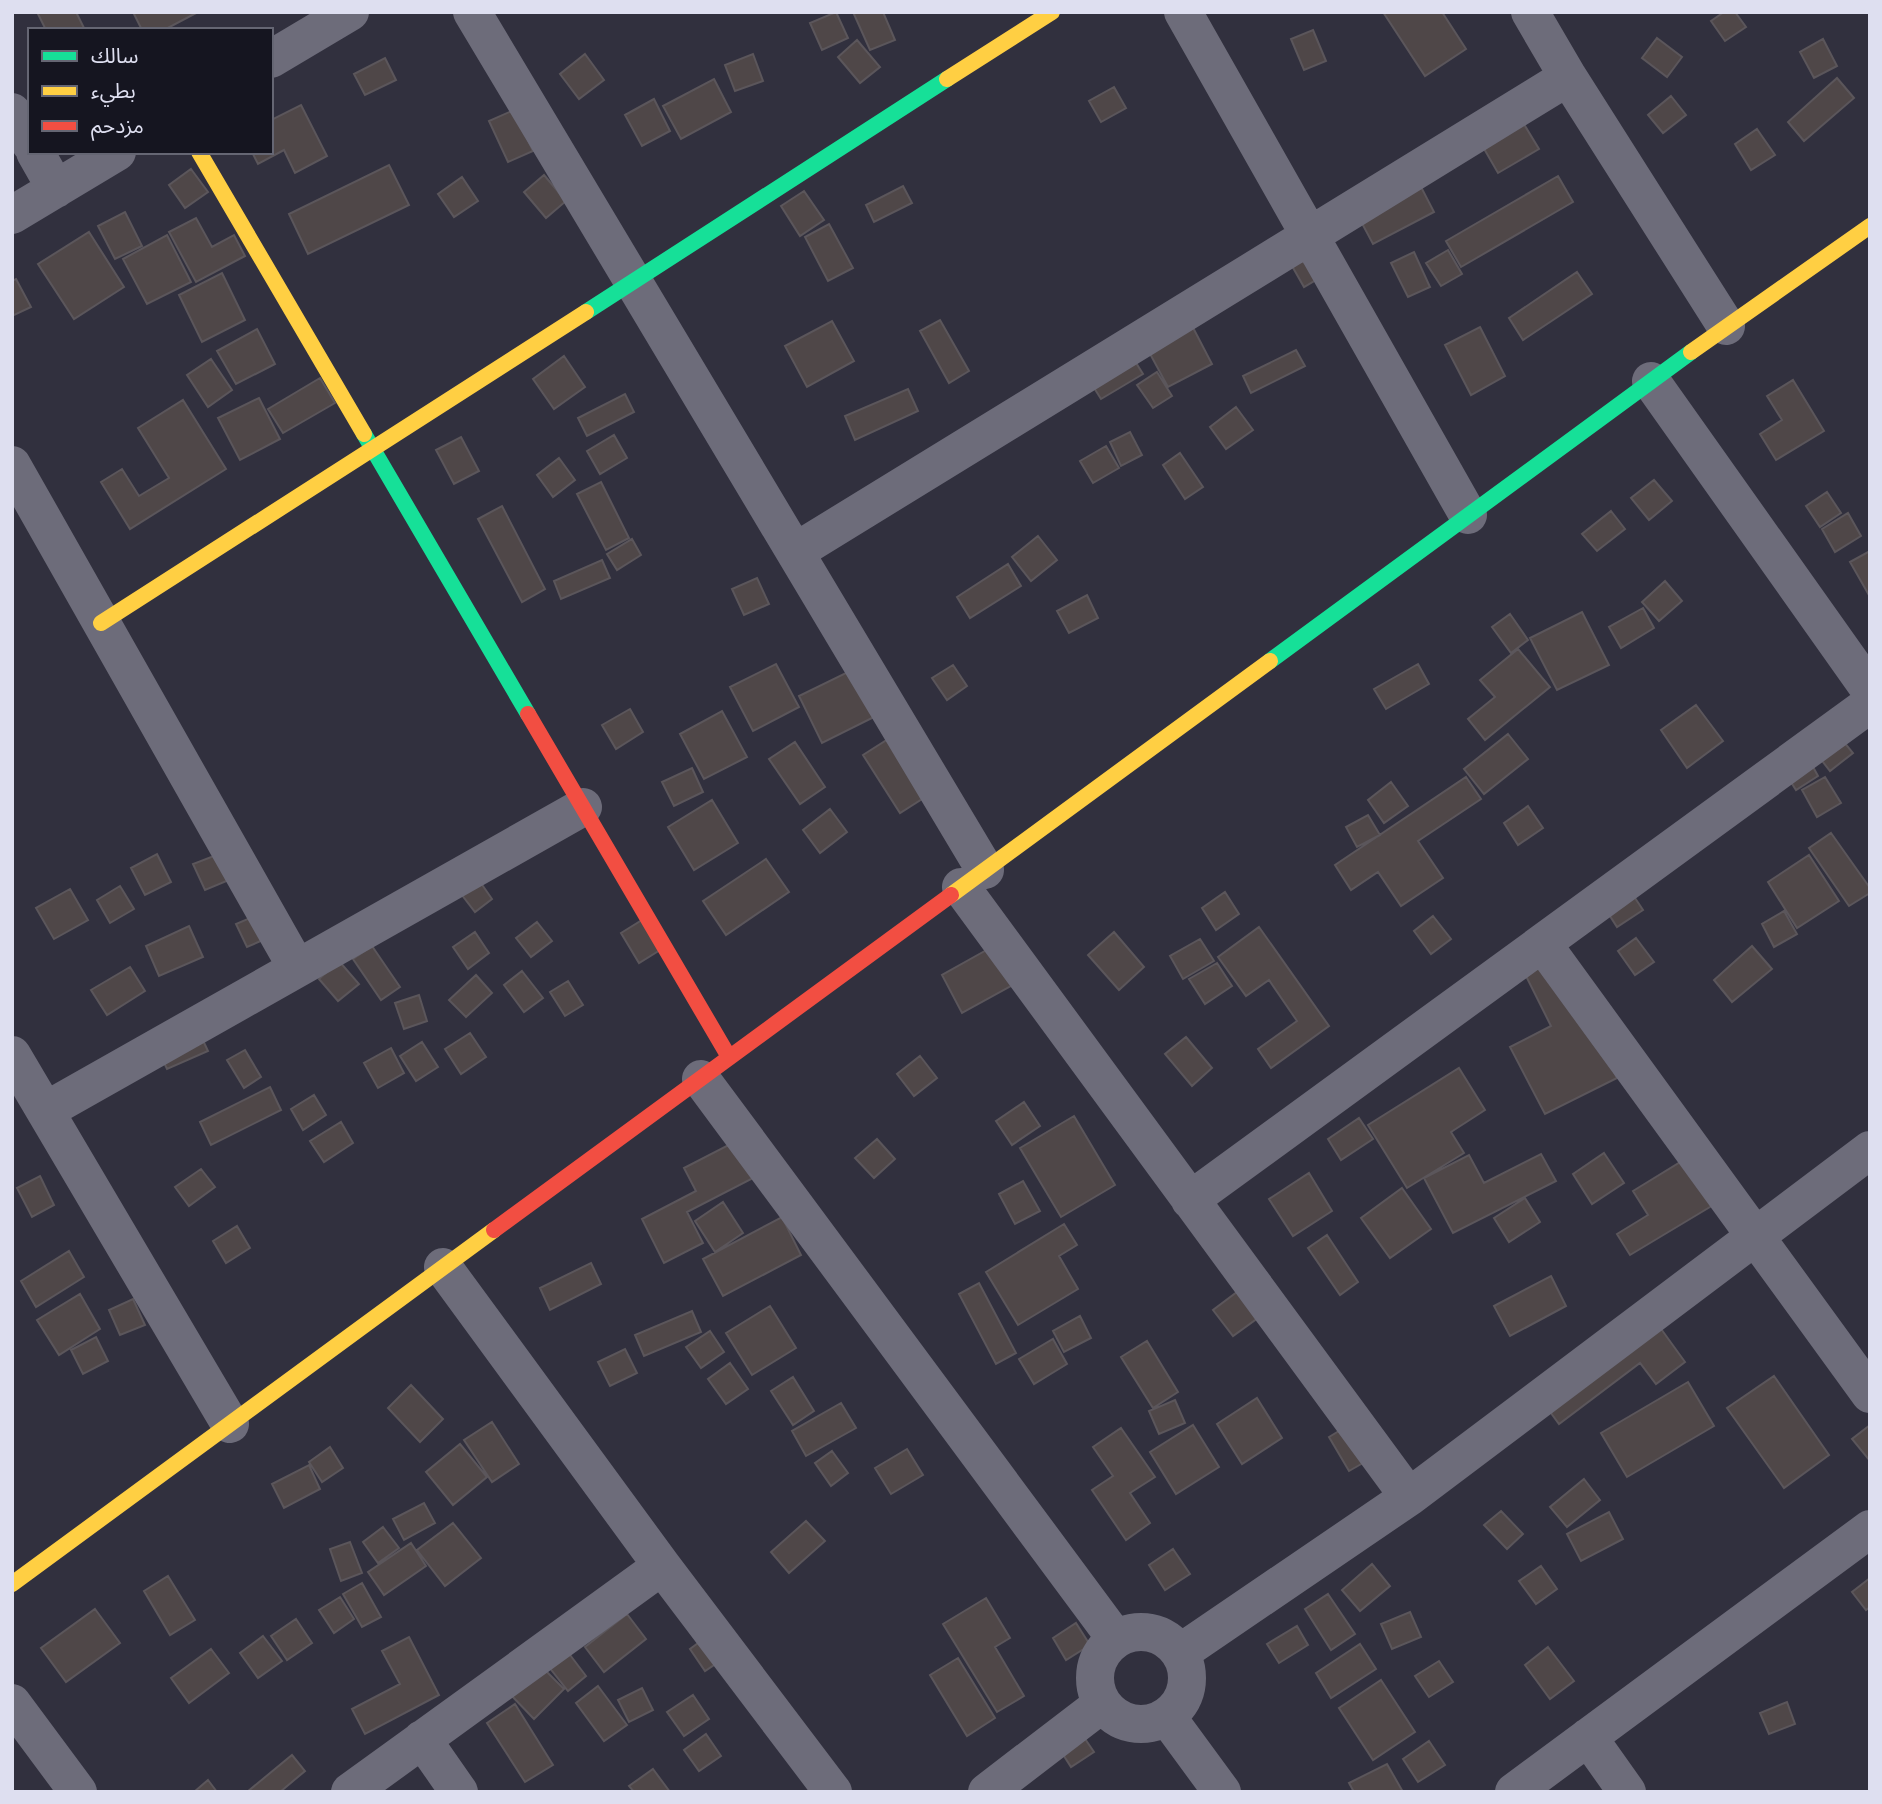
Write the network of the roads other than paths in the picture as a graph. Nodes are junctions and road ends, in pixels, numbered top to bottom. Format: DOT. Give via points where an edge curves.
graph roads {
  1 [pos="350,12"];
  2 [pos="472,12"];
  3 [pos="1052,12"];
  4 [pos="1183,12"];
  5 [pos="1530,12"];
  6 [pos="273,58"];
  7 [pos="1568,77"];
  8 [pos="12,112"];
  9 [pos="28,140"];
  10 [pos="36,154"];
  11 [pos="114,154"];
  12 [pos="199,154"];
  13 [pos="56,189"];
  14 [pos="12,215"];
  15 [pos="1870,226"];
  16 [pos="1310,236"];
  17 [pos="633,281"];
  18 [pos="1726,326"];
  19 [pos="1651,381"];
  20 [pos="372,448"];
  21 [pos="12,465"];
  22 [pos="1468,514"];
  23 [pos="795,552"];
  24 [pos="101,623"];
  25 [pos="1870,690"];
  26 [pos="1870,704"];
  27 [pos="583,807"];
  28 [pos="973,879"];
  29 [pos="1542,943"];
  30 [pos="297,968"];
  31 [pos="12,1055"];
  32 [pos="715,1068"];
  33 [pos="45,1111"];
  34 [pos="1870,1150"];
  35 [pos="1190,1200"];
  36 [pos="1755,1236"];
  37 [pos="443,1267"];
  38 [pos="1870,1394"];
  39 [pos="230,1424"];
  40 [pos="1409,1497"];
  41 [pos="1870,1529"];
  42 [pos="662,1566"];
  43 [pos="12,1584"];
  44 [pos="1116,1639"];
  45 [pos="1180,1653"];
  46 [pos="12,1703"];
  47 [pos="1102,1704"];
  48 [pos="1167,1717"];
  49 [pos="1588,1737"];
  50 [pos="422,1740"];
  51 [pos="78,1792"];
  52 [pos="350,1792"];
  53 [pos="459,1792"];
  54 [pos="833,1792"];
  55 [pos="987,1792"];
  56 [pos="1222,1792"];
  57 [pos="1514,1792"];
  58 [pos="1627,1792"];
  1 -- 6 [label="street"];
  2 -- 17 [label="street"];
  3 -- 17 [label="street"];
  4 -- 16 [label="street"];
  5 -- 7 [label="street"];
  7 -- 16 [label="street"];
  7 -- 18 [label="street"];
  8 -- 9 [label="street"];
  10 -- 13 [label="street"];
  11 -- 13 [label="street"];
  12 -- 20 [label="street"];
  13 -- 14 [label="street"];
  15 -- 18 [label="street"];
  16 -- 22 [label="street"];
  16 -- 23 [label="street"];
  17 -- 20 [label="street"];
  17 -- 23 [label="street"];
  18 -- 19 [label="street"];
  19 -- 22 [label="street"];
  19 -- 25 [label="street"];
  20 -- 24 [label="street"];
  20 -- 27 [label="street"];
  21 -- 24 [label="street"];
  22 -- 28 [label="street"];
  23 -- 28 [label="street"];
  24 -- 30 [label="street"];
  26 -- 29 [label="street"];
  27 -- 30 [label="street"];
  27 -- 32 [label="street"];
  28 -- 32 [label="street"];
  28 -- 35 [label="street"];
  29 -- 35 [label="street"];
  29 -- 36 [label="street"];
  30 -- 33 [label="street"];
  31 -- 33 [label="street"];
  32 -- 37 [label="street"];
  32 -- 44 [label="street"];
  33 -- 39 [label="street"];
  34 -- 36 [label="street"];
  35 -- 40 [label="street"];
  36 -- 38 [label="street"];
  36 -- 40 [label="street"];
  37 -- 39 [label="street"];
  37 -- 42 [label="street"];
  39 -- 43 [label="street"];
  40 -- 45 [label="street"];
  41 -- 49 [label="street"];
  42 -- 50 [label="street"];
  42 -- 54 [label="street"];
  44 -- 45 [label="street" via="1150,1633 1167,1640"];
  44 -- 47 [label="street" via="1103,1652 1096,1669"];
  45 -- 48 [label="street" via="1187,1688"];
  46 -- 51 [label="street"];
  47 -- 48 [label="street" via="1115,1717 1132,1724 1150,1724"];
  47 -- 55 [label="street"];
  48 -- 56 [label="street"];
  49 -- 57 [label="street"];
  49 -- 58 [label="street"];
  50 -- 52 [label="street"];
  50 -- 53 [label="street"];
}
